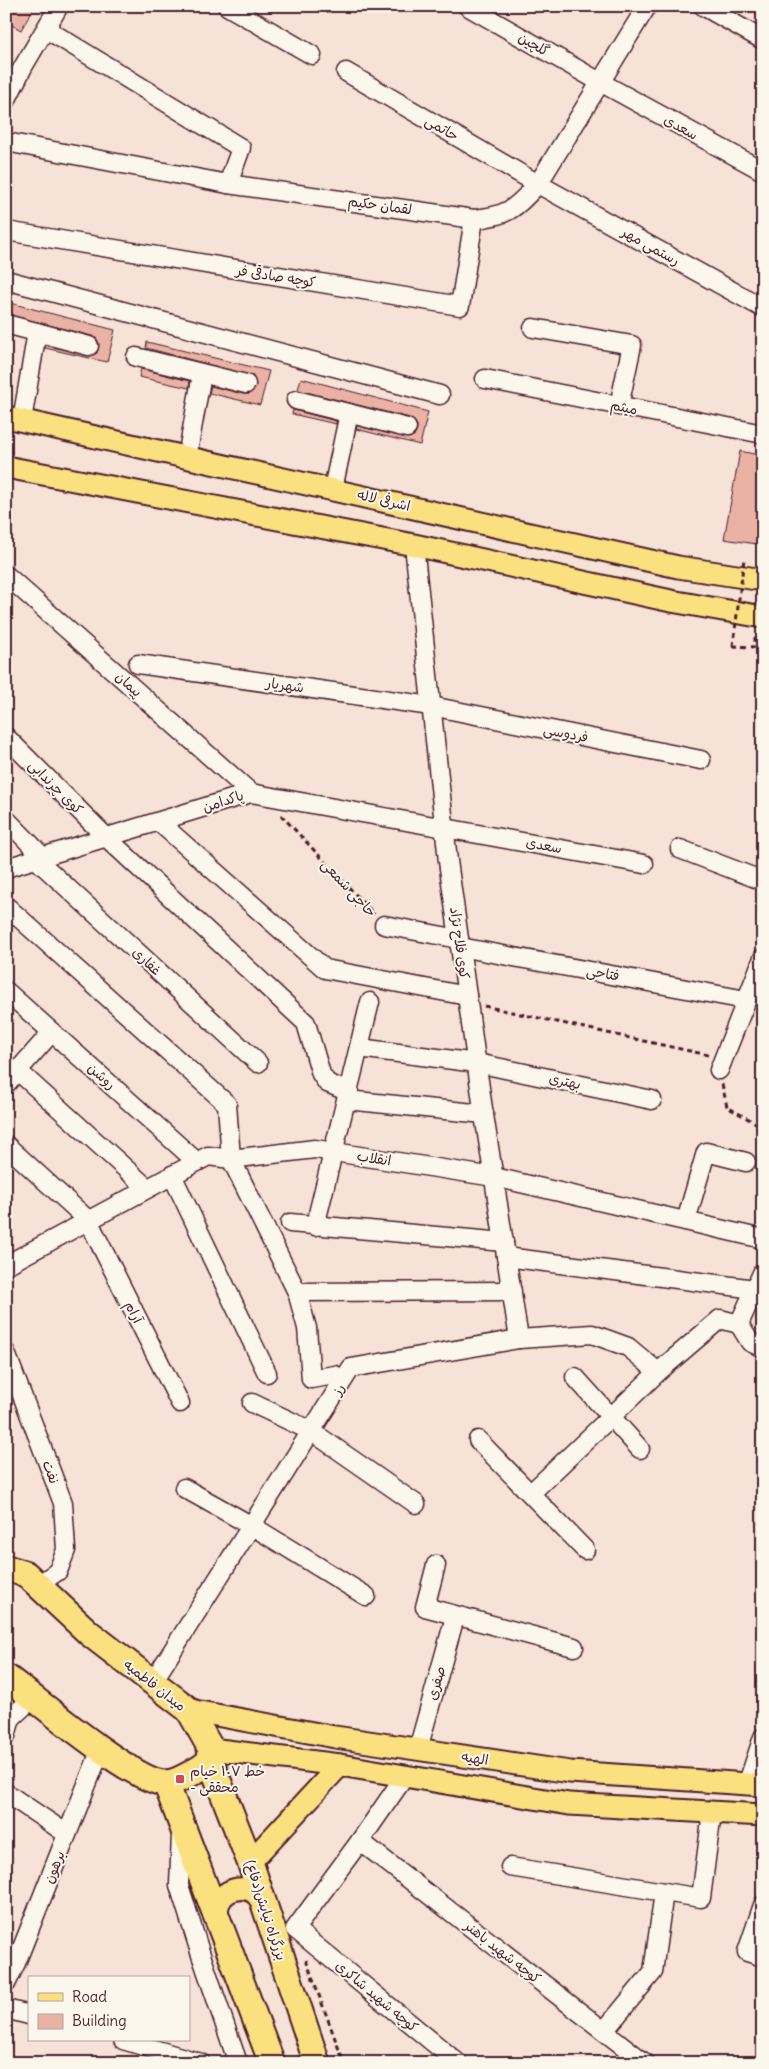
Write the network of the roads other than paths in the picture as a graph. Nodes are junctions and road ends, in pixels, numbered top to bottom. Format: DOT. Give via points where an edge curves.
graph roads {
  1 [pos="59,6"];
  2 [pos="227,6"];
  3 [pos="467,6"];
  4 [pos="647,6"];
  5 [pos="702,6"];
  6 [pos="46,29"];
  7 [pos="763,40"];
  8 [pos="312,55"];
  9 [pos="346,72"];
  10 [pos="600,82"];
  11 [pos="6,100"];
  12 [pos="6,142"];
  13 [pos="763,172"];
  14 [pos="228,184"];
  15 [pos="538,184"];
  16 [pos="474,219"];
  17 [pos="6,231"];
  18 [pos="6,280"];
  19 [pos="763,308"];
  20 [pos="6,324"];
  21 [pos="533,328"];
  22 [pos="37,332"];
  23 [pos="89,346"];
  24 [pos="136,357"];
  25 [pos="202,374"];
  26 [pos="485,379"];
  27 [pos="246,384"];
  28 [pos="440,395"];
  29 [pos="296,400"];
  30 [pos="619,406"];
  31 [pos="348,413"];
  32 [pos="14,418"];
  33 [pos="407,428"];
  34 [pos="763,434"];
  35 [pos="187,456"];
  36 [pos="6,467"];
  37 [pos="334,489"];
  38 [pos="414,545"];
  39 [pos="6,575"];
  40 [pos="763,580"];
  41 [pos="763,617"];
  42 [pos="138,664"];
  43 [pos="431,706"];
  44 [pos="6,737"];
  45 [pos="701,760"];
  46 [pos="256,793"];
  47 [pos="6,819"];
  48 [pos="159,822"];
  49 [pos="444,826"];
  50 [pos="107,838"];
  51 [pos="680,849"];
  52 [pos="39,858"];
  53 [pos="644,864"];
  54 [pos="6,868"];
  55 [pos="763,881"];
  56 [pos="6,906"];
  57 [pos="384,925"];
  58 [pos="460,943"];
  59 [pos="763,958"];
  60 [pos="6,991"];
  61 [pos="468,999"];
  62 [pos="746,1000"];
  63 [pos="370,1002"];
  64 [pos="52,1032"];
  65 [pos="359,1048"];
  66 [pos="477,1062"];
  67 [pos="258,1063"];
  68 [pos="719,1070"];
  69 [pos="12,1077"];
  70 [pos="348,1096"];
  71 [pos="652,1100"];
  72 [pos="484,1114"];
  73 [pos="6,1145"];
  74 [pos="334,1152"];
  75 [pos="231,1159"];
  76 [pos="197,1162"];
  77 [pos="746,1162"];
  78 [pos="172,1175"];
  79 [pos="494,1177"];
  80 [pos="148,1188"];
  81 [pos="88,1220"];
  82 [pos="686,1221"];
  83 [pos="290,1223"];
  84 [pos="315,1226"];
  85 [pos="763,1239"];
  86 [pos="505,1249"];
  87 [pos="6,1265"];
  88 [pos="763,1271"];
  89 [pos="755,1289"];
  90 [pos="512,1291"];
  91 [pos="296,1292"];
  92 [pos="739,1324"];
  93 [pos="519,1339"];
  94 [pos="763,1348"];
  95 [pos="6,1353"];
  96 [pos="658,1372"];
  97 [pos="267,1373"];
  98 [pos="335,1375"];
  99 [pos="575,1377"];
  100 [pos="180,1403"];
  101 [pos="252,1403"];
  102 [pos="610,1418"];
  103 [pos="311,1431"];
  104 [pos="478,1440"];
  105 [pos="640,1449"];
  106 [pos="184,1488"];
  107 [pos="530,1493"];
  108 [pos="416,1504"];
  109 [pos="252,1526"];
  110 [pos="6,1548"];
  111 [pos="585,1550"];
  112 [pos="436,1565"];
  113 [pos="23,1576"];
  114 [pos="366,1596"];
  115 [pos="454,1616"];
  116 [pos="574,1647"];
  117 [pos="152,1682"];
  118 [pos="17,1686"];
  119 [pos="189,1710"];
  120 [pos="6,1736"];
  121 [pos="763,1737"];
  122 [pos="101,1749"];
  123 [pos="418,1749"];
  124 [pos="210,1754"];
  125 [pos="340,1765"];
  126 [pos="405,1776"];
  127 [pos="166,1783"];
  128 [pos="755,1785"];
  129 [pos="6,1793"];
  130 [pos="712,1812"];
  131 [pos="763,1815"];
  132 [pos="182,1823"];
  133 [pos="67,1834"];
  134 [pos="360,1841"];
  135 [pos="250,1862"];
  136 [pos="510,1867"];
  137 [pos="664,1892"];
  138 [pos="763,1905"];
  139 [pos="264,1906"];
  140 [pos="218,1918"];
  141 [pos="763,1957"];
  142 [pos="6,1984"];
  143 [pos="6,2009"];
  144 [pos="28,2015"];
  145 [pos="604,2031"];
  146 [pos="131,2042"];
  147 [pos="200,2063"];
  148 [pos="238,2063"];
  149 [pos="272,2063"];
  150 [pos="317,2063"];
  151 [pos="458,2063"];
  152 [pos="645,2063"];
  1 -- 6 [label="street"];
  2 -- 8 [label="street"];
  3 -- 10 [label="street, گلچین"];
  4 -- 10 [label="street, لقمان حکیم"];
  5 -- 7 [label="street"];
  6 -- 11 [label="street"];
  6 -- 14 [label="street" via="241,148"];
  9 -- 15 [label="street, حاتمی"];
  10 -- 13 [label="street, سعدی"];
  10 -- 15 [label="street, لقمان حکیم"];
  12 -- 14 [label="street, لقمان حکیم"];
  14 -- 16 [label="street, لقمان حکیم"];
  15 -- 16 [label="street, لقمان حکیم" via="515,208 492,217"];
  15 -- 19 [label="street, رستمی مهر"];
  16 -- 17 [label="street, کوچه صادقی فر" via="460,306"];
  18 -- 28 [label="street"];
  20 -- 22 [label="street"];
  21 -- 30 [label="street" via="632,345"];
  22 -- 23 [label="street"];
  22 -- 32 [label="street"];
  24 -- 25 [label="street"];
  25 -- 27 [label="street"];
  25 -- 35 [label="street"];
  26 -- 30 [label="street, میثم"];
  29 -- 31 [label="street"];
  30 -- 34 [label="street, میثم"];
  31 -- 33 [label="street"];
  31 -- 37 [label="street"];
  32 -- 35 [label="main road, اشرفی لاله"];
  35 -- 37 [label="main road, اشرفی لاله"];
  36 -- 38 [label="main road"];
  37 -- 40 [label="main road, اشرفی لاله" via="678,567"];
  38 -- 41 [label="main road" via="671,601"];
  38 -- 43 [label="street, کوی فلاح نژاد"];
  39 -- 46 [label="street, پیمان"];
  42 -- 43 [label="street, شهریار"];
  43 -- 45 [label="street, فردوسی"];
  43 -- 49 [label="street, کوی فلاح نژاد"];
  44 -- 50 [label="street, کوی چرندابی"];
  46 -- 48 [label="street, پاکدامن"];
  46 -- 49 [label="street, پاکدامن"];
  47 -- 52 [label="street, غفاری"];
  48 -- 50 [label="street, پاکدامن"];
  48 -- 61 [label="street" via="325,969"];
  49 -- 53 [label="street, سعدی"];
  49 -- 58 [label="street, کوی فلاح نژاد"];
  50 -- 52 [label="street, پاکدامن"];
  50 -- 70 [label="street, کوی چرندابی" via="306,1023 321,1074 327,1083"];
  51 -- 55 [label="street"];
  52 -- 54 [label="street, پاکدامن"];
  52 -- 67 [label="street, غفاری"];
  56 -- 75 [label="street" via="227,1104"];
  57 -- 58 [label="street, حاجی شمعی"];
  58 -- 61 [label="street, کوی فلاح نژاد"];
  58 -- 62 [label="street, فتاحی"];
  59 -- 62 [label="street"];
  60 -- 64 [label="street, روشن"];
  61 -- 66 [label="street, کوی فلاح نژاد"];
  62 -- 68 [label="street"];
  63 -- 65 [label="street"];
  64 -- 69 [label="street"];
  64 -- 76 [label="street, روشن"];
  65 -- 66 [label="street, بهتری"];
  65 -- 70 [label="street"];
  66 -- 71 [label="street, بهتری"];
  66 -- 72 [label="street, کوی فلاح نژاد"];
  69 -- 80 [label="street"];
  70 -- 72 [label="street, کوی چرندابی"];
  70 -- 74 [label="street"];
  72 -- 79 [label="street, کوی فلاح نژاد"];
  73 -- 81 [label="street"];
  74 -- 75 [label="street, انقلاب" via="315,1149"];
  74 -- 79 [label="street, انقلاب"];
  74 -- 84 [label="street"];
  75 -- 76 [label="street, انقلاب" via="208,1156"];
  75 -- 91 [label="street"];
  76 -- 78 [label="street, انقلاب"];
  77 -- 82 [label="street" via="706,1152"];
  78 -- 80 [label="street, انقلاب"];
  78 -- 97 [label="street"];
  79 -- 82 [label="street, انقلاب"];
  79 -- 86 [label="street, کوی فلاح نژاد"];
  80 -- 81 [label="street, انقلاب"];
  81 -- 87 [label="street, انقلاب"];
  81 -- 100 [label="street, آرام"];
  82 -- 85 [label="street, انقلاب"];
  83 -- 84 [label="street"];
  84 -- 86 [label="street"];
  86 -- 89 [label="street"];
  86 -- 90 [label="street, کوی فلاح نژاد"];
  88 -- 89 [label="street"];
  89 -- 92 [label="street"];
  90 -- 91 [label="street"];
  90 -- 93 [label="street, کوی فلاح نژاد"];
  91 -- 98 [label="street" via="307,1328 311,1380"];
  92 -- 94 [label="street" via="750,1342"];
  92 -- 96 [label="street" via="720,1319"];
  93 -- 96 [label="street, رز" via="592,1334 628,1347"];
  93 -- 103 [label="street, رز" via="351,1368"];
  95 -- 113 [label="street, نفت" via="63,1503 66,1550 58,1571"];
  96 -- 102 [label="street"];
  99 -- 102 [label="street"];
  101 -- 103 [label="street"];
  102 -- 105 [label="street"];
  102 -- 107 [label="street"];
  103 -- 108 [label="street"];
  103 -- 109 [label="street, رز"];
  104 -- 107 [label="street"];
  106 -- 109 [label="street"];
  107 -- 111 [label="street"];
  109 -- 114 [label="street"];
  109 -- 117 [label="street, رز"];
  110 -- 113 [label="highway, میدان فاطمیه"];
  112 -- 115 [label="street" via="425,1607"];
  113 -- 117 [label="highway, میدان فاطمیه"];
  115 -- 116 [label="street"];
  115 -- 123 [label="street, صفری"];
  117 -- 119 [label="highway, میدان فاطمیه"];
  118 -- 120 [label="street"];
  118 -- 122 [label="highway"];
  119 -- 123 [label="main road, الهیه"];
  119 -- 124 [label="highway, میدان فاطمیه"];
  121 -- 128 [label="street"];
  122 -- 127 [label="highway" via="150,1780"];
  122 -- 133 [label="street, برهون"];
  123 -- 128 [label="main road, الهیه" via="570,1772"];
  124 -- 125 [label="main road"];
  124 -- 127 [label="highway" via="195,1770"];
  124 -- 135 [label="highway, بزرگراه نیایش(دفاع)"];
  125 -- 126 [label="main road"];
  125 -- 135 [label="main road"];
  126 -- 130 [label="main road" via="569,1804"];
  126 -- 134 [label="street"];
  127 -- 132 [label="highway"];
  129 -- 133 [label="street"];
  130 -- 131 [label="main road"];
  130 -- 137 [label="street" via="701,1898"];
  132 -- 140 [label="highway"];
  132 -- 148 [label="street" via="179,1885"];
  133 -- 142 [label="street, برهون"];
  134 -- 145 [label="street, کوچه شهید باهنر"];
  134 -- 151 [label="street, کوچه شهید شاکری" via="295,1929"];
  135 -- 139 [label="highway, بزرگراه نیایش(دفاع)"];
  136 -- 137 [label="street"];
  137 -- 145 [label="street" via="653,1972"];
  138 -- 141 [label="street" via="747,1952"];
  139 -- 140 [label="main road" via="257,1895 247,1889 234,1889 218,1906"];
  139 -- 150 [label="highway, بزرگراه نیایش(دفاع)"];
  140 -- 149 [label="highway"];
  143 -- 144 [label="street"];
  145 -- 152 [label="street, کوچه شهید باهنر"];
  146 -- 147 [label="street"];
}
